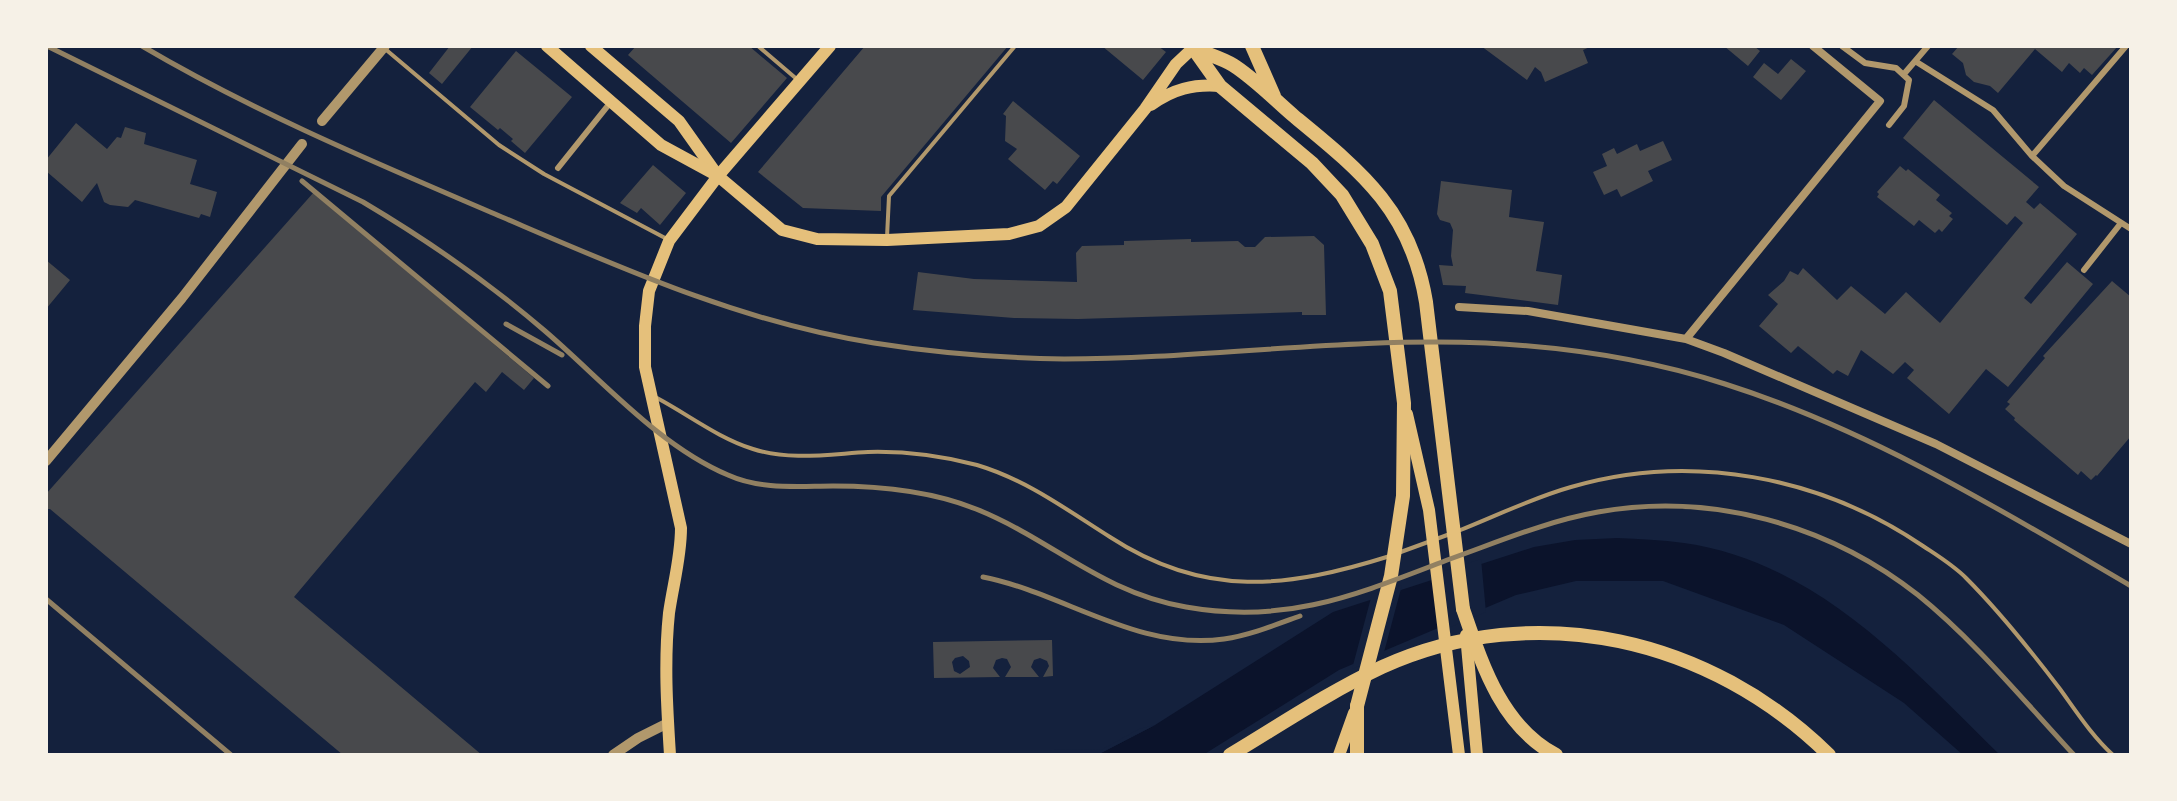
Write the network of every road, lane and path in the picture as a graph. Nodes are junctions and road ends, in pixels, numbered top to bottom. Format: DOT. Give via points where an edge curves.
graph roads {
  1 [pos="547,46"];
  2 [pos="591,46"];
  3 [pos="758,46"];
  4 [pos="830,46"];
  5 [pos="1015,46"];
  6 [pos="1252,46"];
  7 [pos="1813,46"];
  8 [pos="1842,46"];
  9 [pos="1928,46"];
  10 [pos="2126,46"];
  11 [pos="384,47"];
  12 [pos="1193,47"];
  13 [pos="2131,51"];
  14 [pos="1915,61"];
  15 [pos="1904,74"];
  16 [pos="799,81"];
  17 [pos="1220,86"];
  18 [pos="610,103"];
  19 [pos="1278,103"];
  20 [pos="1145,109"];
  21 [pos="322,121"];
  22 [pos="1889,125"];
  23 [pos="302,144"];
  24 [pos="2032,156"];
  25 [pos="558,168"];
  26 [pos="718,176"];
  27 [pos="2121,223"];
  28 [pos="2131,229"];
  29 [pos="887,240"];
  30 [pos="669,241"];
  31 [pos="2084,270"];
  32 [pos="1459,307"];
  33 [pos="1686,339"];
  34 [pos="651,395"];
  35 [pos="1404,403"];
  36 [pos="46,461"];
  37 [pos="2131,544"];
  38 [pos="1472,652"];
  39 [pos="1359,699"];
  40 [pos="668,723"];
  41 [pos="613,755"];
  42 [pos="670,755"];
  43 [pos="1230,755"];
  44 [pos="1339,755"];
  45 [pos="1357,755"];
  46 [pos="1459,755"];
  47 [pos="1477,755"];
  48 [pos="1556,755"];
  49 [pos="1829,755"];
  50 [pos="2113,755"];
  1 -- 26 [label="main road" via="661,145"];
  2 -- 26 [label="main road" via="679,121"];
  3 -- 16 [label="lane"];
  4 -- 16 [label="main road"];
  5 -- 29 [label="lane" via="889,196"];
  6 -- 19 [label="highway"];
  7 -- 33 [label="street" via="1880,101"];
  8 -- 15 [label="street" via="1865,63"];
  9 -- 14 [label="street"];
  10 -- 13 [label="street"];
  10 -- 24 [label="street"];
  11 -- 21 [label="street"];
  11 -- 30 [label="lane" via="499,145"];
  12 -- 17 [label="highway"];
  12 -- 19 [label="highway" via="1233,65"];
  12 -- 20 [label="main road"];
  14 -- 15 [label="street"];
  14 -- 24 [label="street" via="1993,110"];
  15 -- 22 [label="street" via="1909,90"];
  16 -- 26 [label="main road"];
  17 -- 20 [label="main road" via="1177,89"];
  17 -- 35 [label="highway" via="1320,171 1364,229 1390,291"];
  18 -- 25 [label="street"];
  19 -- 38 [label="highway" via="1377,191 1410,246 1426,302"];
  20 -- 29 [label="main road" via="1066,207 1039,226 1009,234"];
  23 -- 36 [label="street"];
  24 -- 27 [label="street" via="2064,186"];
  26 -- 29 [label="main road" via="772,223 794,234"];
  26 -- 30 [label="main road"];
  27 -- 28 [label="street"];
  27 -- 31 [label="street"];
  30 -- 34 [label="main road" via="647,299 644,348"];
  32 -- 33 [label="street" via="1528,311"];
  33 -- 37 [label="street" via="1936,444"];
  34 -- 40 [label="main road" via="681,528 669,615"];
  34 -- 50 [label="lane" via="755,450 798,456 908,453 977,466 1053,499 1142,557 1196,576 1230,581 1292,581 1343,570 1571,486 1613,477 1706,471 1788,483 1884,521 1953,566"];
  35 -- 39 [label="highway" via="1401,521"];
  35 -- 46 [label="main road" via="1429,510"];
  38 -- 47 [label="main road"];
  38 -- 48 [label="highway" via="1512,716"];
  39 -- 44 [label="main road"];
  39 -- 45 [label="highway"];
  40 -- 41 [label="street"];
  40 -- 42 [label="main road"];
  43 -- 49 [label="highway" via="1405,658 1477,639 1546,633 1644,646 1716,672 1782,714"];
}
